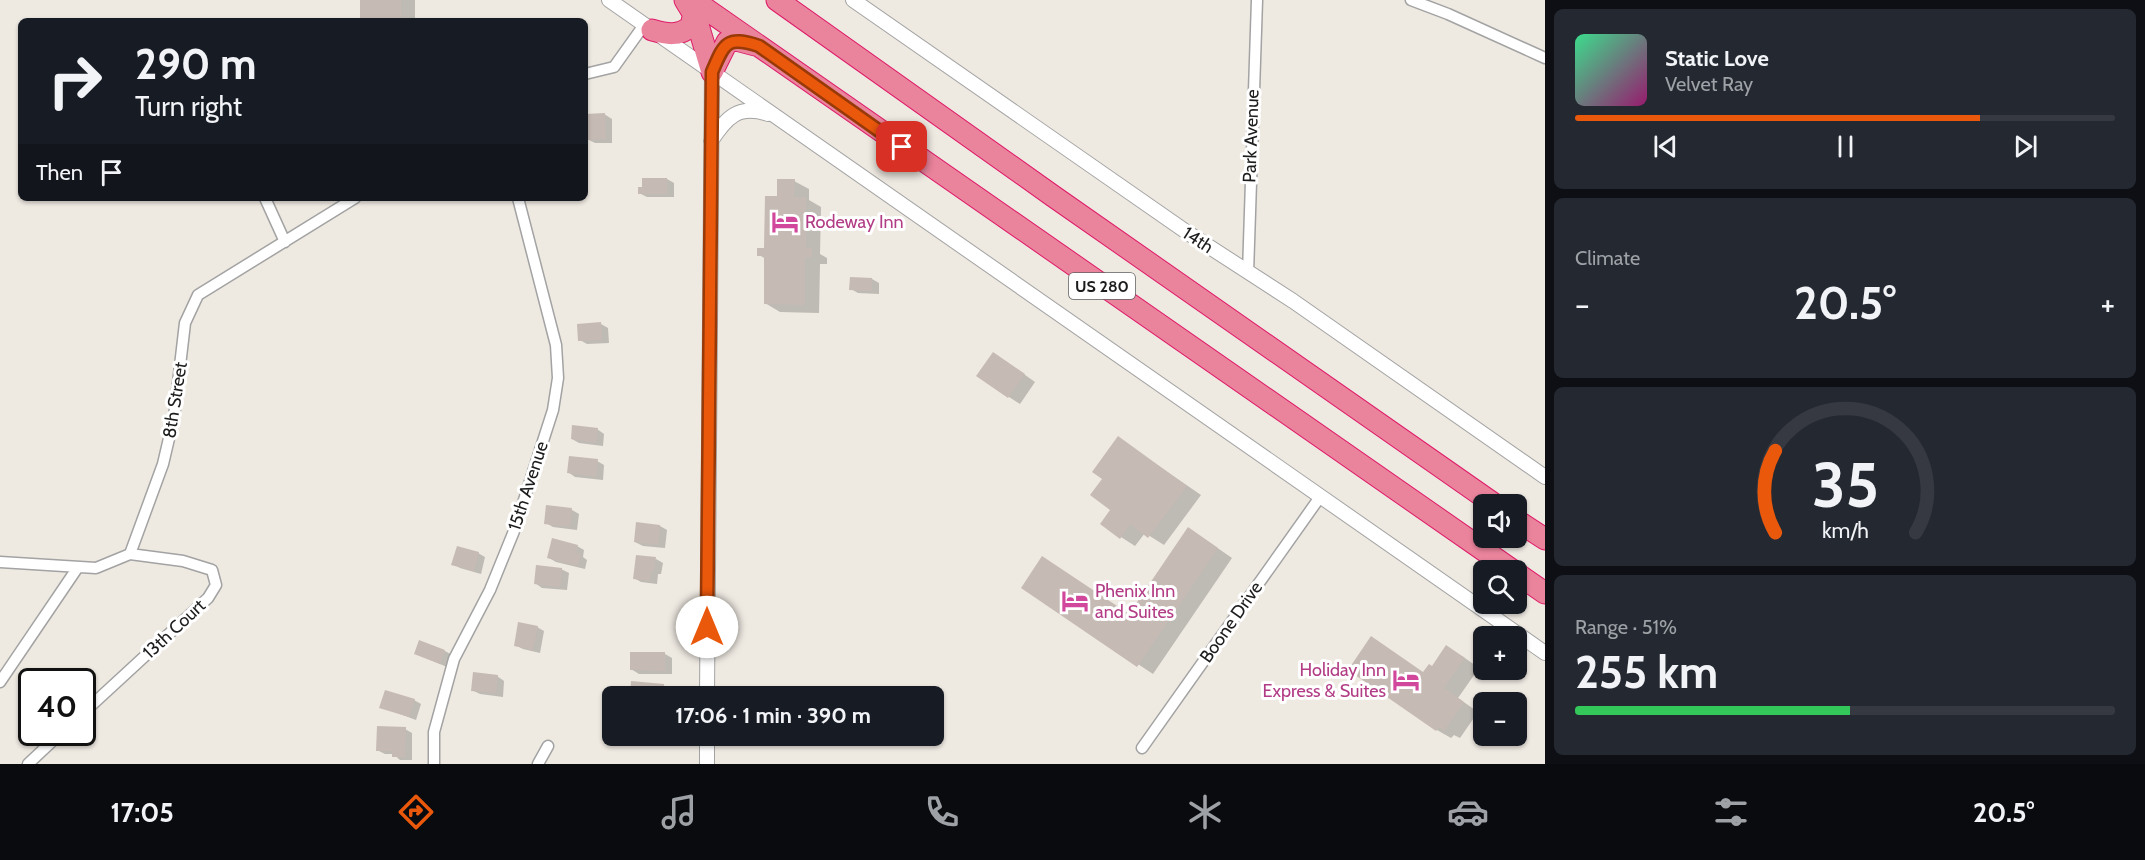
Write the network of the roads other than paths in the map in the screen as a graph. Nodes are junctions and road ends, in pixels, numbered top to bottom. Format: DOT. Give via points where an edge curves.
graph roads {
  1 [pos="609,0"];
  2 [pos="777,0"];
  3 [pos="853,0"];
  4 [pos="1257,0"];
  5 [pos="1411,0"];
  6 [pos="691,4"];
  7 [pos="648,28"];
  8 [pos="759,46"];
  9 [pos="1545,58"];
  10 [pos="712,72"];
  11 [pos="588,73"];
  12 [pos="774,116"];
  13 [pos="711,141"];
  14 [pos="266,201"];
  15 [pos="350,201"];
  16 [pos="519,201"];
  17 [pos="285,242"];
  18 [pos="1248,273"];
  19 [pos="1545,477"];
  20 [pos="1480,494"];
  21 [pos="1320,497"];
  22 [pos="1527,527"];
  23 [pos="1545,539"];
  24 [pos="130,554"];
  25 [pos="1498,560"];
  26 [pos="0,562"];
  27 [pos="78,567"];
  28 [pos="1527,581"];
  29 [pos="1545,593"];
  30 [pos="1545,653"];
  31 [pos="0,682"];
  32 [pos="707,686"];
  33 [pos="96,701"];
  34 [pos="47,746"];
  35 [pos="548,746"];
  36 [pos="707,746"];
  37 [pos="1142,748"];
  38 [pos="28,764"];
  39 [pos="434,764"];
  40 [pos="538,764"];
  41 [pos="707,764"];
  1 -- 7 [label="street"];
  2 -- 20 [label="highway, US 280"];
  3 -- 18 [label="street, 14th"];
  4 -- 18 [label="street, Park Avenue"];
  5 -- 9 [label="street"];
  6 -- 7 [label="highway" via="691,26 681,33 664,34"];
  6 -- 8 [label="highway, US 280"];
  6 -- 10 [label="highway"];
  7 -- 10 [label="street"];
  7 -- 11 [label="street" via="614,67"];
  8 -- 10 [label="highway" via="736,40 727,42"];
  8 -- 25 [label="highway, US 280"];
  10 -- 12 [label="street"];
  10 -- 13 [label="street"];
  12 -- 13 [label="street" via="752,110 737,113 725,121"];
  12 -- 21 [label="street"];
  13 -- 32 [label="street"];
  14 -- 17 [label="street"];
  15 -- 17 [label="street, 8th Street"];
  16 -- 39 [label="street, 15th Avenue" via="556,345 558,378 553,410 514,531 490,590 454,658 434,732"];
  17 -- 24 [label="street, 8th Street" via="198,295 185,322 174,417 163,464"];
  18 -- 19 [label="street, 14th"];
  21 -- 30 [label="street"];
  21 -- 37 [label="street, Boone Drive"];
  22 -- 23 [label="highway"];
  24 -- 27 [label="street" via="96,568"];
  24 -- 33 [label="street, 13th Court" via="198,564 212,570 216,585 208,598"];
  26 -- 27 [label="street"];
  27 -- 31 [label="street"];
  28 -- 29 [label="highway"];
  34 -- 38 [label="street"];
  35 -- 40 [label="street"];
  36 -- 41 [label="street"];
}
